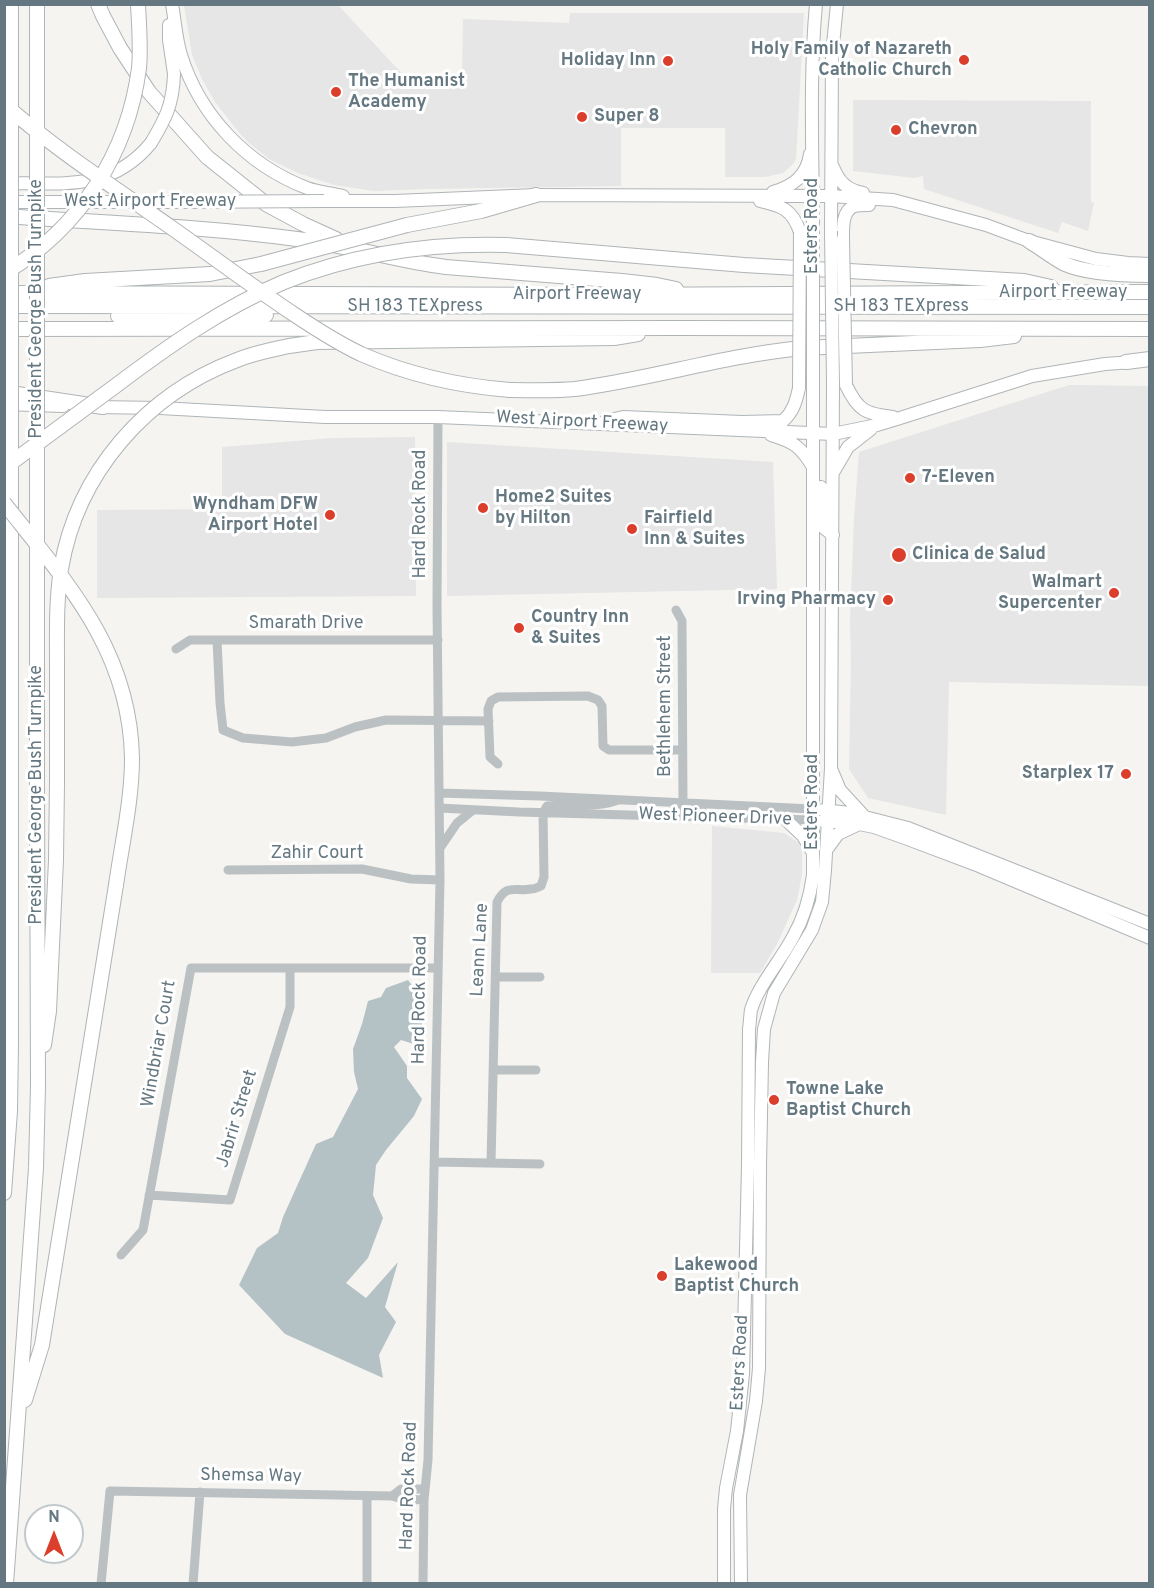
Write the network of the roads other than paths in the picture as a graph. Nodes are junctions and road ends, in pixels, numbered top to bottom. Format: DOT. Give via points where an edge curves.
graph roads {
  1 [pos="11,4"];
  2 [pos="37,4"];
  3 [pos="98,4"];
  4 [pos="138,4"];
  5 [pos="170,4"];
  6 [pos="816,4"];
  7 [pos="837,4"];
  8 [pos="4,104"];
  9 [pos="813,138"];
  10 [pos="832,162"];
  11 [pos="4,183"];
  12 [pos="536,195"];
  13 [pos="735,196"];
  14 [pos="760,196"];
  15 [pos="813,196"];
  16 [pos="830,196"];
  17 [pos="893,200"];
  18 [pos="369,201"];
  19 [pos="4,202"];
  20 [pos="4,216"];
  21 [pos="1029,241"];
  22 [pos="358,249"];
  23 [pos="1149,264"];
  24 [pos="4,273"];
  25 [pos="1149,275"];
  26 [pos="4,292"];
  27 [pos="1081,292"];
  28 [pos="1149,292"];
  29 [pos="706,295"];
  30 [pos="4,306"];
  31 [pos="1149,307"];
  32 [pos="1149,314"];
  33 [pos="4,315"];
  34 [pos="680,328"];
  35 [pos="4,329"];
  36 [pos="1066,329"];
  37 [pos="1149,329"];
  38 [pos="1149,361"];
  39 [pos="1126,362"];
  40 [pos="4,392"];
  41 [pos="4,404"];
  42 [pos="103,407"];
  43 [pos="438,417"];
  44 [pos="900,418"];
  45 [pos="592,424"];
  46 [pos="877,425"];
  47 [pos="758,431"];
  48 [pos="813,433"];
  49 [pos="833,434"];
  50 [pos="4,468"];
  51 [pos="813,471"];
  52 [pos="832,475"];
  53 [pos="4,503"];
  54 [pos="813,535"];
  55 [pos="833,535"];
  56 [pos="813,597"];
  57 [pos="676,610"];
  58 [pos="217,640"];
  59 [pos="438,640"];
  60 [pos="813,648"];
  61 [pos="831,648"];
  62 [pos="176,649"];
  63 [pos="439,720"];
  64 [pos="489,721"];
  65 [pos="681,750"];
  66 [pos="498,764"];
  67 [pos="831,768"];
  68 [pos="439,793"];
  69 [pos="618,800"];
  70 [pos="683,803"];
  71 [pos="716,804"];
  72 [pos="440,808"];
  73 [pos="473,810"];
  74 [pos="543,813"];
  75 [pos="812,815"];
  76 [pos="829,815"];
  77 [pos="664,816"];
  78 [pos="785,819"];
  79 [pos="861,820"];
  80 [pos="440,848"];
  81 [pos="827,850"];
  82 [pos="813,854"];
  83 [pos="228,870"];
  84 [pos="440,880"];
  85 [pos="4,891"];
  86 [pos="1149,924"];
  87 [pos="11,936"];
  88 [pos="1149,938"];
  89 [pos="438,968"];
  90 [pos="290,969"];
  91 [pos="496,977"];
  92 [pos="540,977"];
  93 [pos="762,1062"];
  94 [pos="749,1063"];
  95 [pos="494,1070"];
  96 [pos="536,1070"];
  97 [pos="38,1086"];
  98 [pos="434,1162"];
  99 [pos="491,1163"];
  100 [pos="540,1164"];
  101 [pos="754,1187"];
  102 [pos="4,1193"];
  103 [pos="149,1195"];
  104 [pos="121,1255"];
  105 [pos="18,1428"];
  106 [pos="425,1489"];
  107 [pos="200,1492"];
  108 [pos="367,1496"];
  109 [pos="392,1496"];
  110 [pos="424,1500"];
  111 [pos="724,1581"];
  112 [pos="6,1584"];
  113 [pos="102,1584"];
  114 [pos="193,1584"];
  115 [pos="367,1584"];
  116 [pos="423,1584"];
  117 [pos="739,1584"];
  1 -- 87 [label="highway, President George Bush Turnpike, bridge"];
  2 -- 97 [label="highway, President George Bush Turnpike, bridge"];
  3 -- 22 [label="highway" via="120,48 149,92 207,157 266,204"];
  4 -- 24 [label="highway, bridge" via="139,67 129,114 114,156 63,229"];
  5 -- 11 [label="main road, bridge" via="172,100 161,128 141,156 108,176 88,182"];
  5 -- 18 [label="main road" via="192,83 214,121 247,154 309,188"];
  6 -- 9 [label="main road, Esters Road"];
  7 -- 10 [label="main road, Esters Road" via="832,55"];
  8 -- 36 [label="highway, bridge" via="73,159 278,304 340,343 382,362 457,384 510,390 573,389 786,349 981,340"];
  9 -- 14 [label="main road" via="809,160 792,186"];
  9 -- 15 [label="main road, Esters Road"];
  10 -- 16 [label="main road, Esters Road"];
  10 -- 17 [label="main road" via="838,179 848,189"];
  12 -- 13 [label="main road, West Airport Freeway"];
  12 -- 18 [label="main road, West Airport Freeway"];
  12 -- 26 [label="highway, bridge" via="210,274 85,281"];
  13 -- 14 [label="main road, West Airport Freeway"];
  13 -- 45 [label="main road, bridge" via="786,209 800,232 799,388 789,416 783,422 623,417"];
  14 -- 15 [label="main road, West Airport Freeway"];
  15 -- 16 [label="main road, West Airport Freeway"];
  15 -- 48 [label="main road, Esters Road, bridge"];
  16 -- 17 [label="main road, West Airport Freeway"];
  16 -- 49 [label="main road, Esters Road, bridge"];
  17 -- 21 [label="main road, West Airport Freeway"];
  17 -- 44 [label="main road, bridge" via="854,206 846,212 846,385 862,409 874,415"];
  18 -- 19 [label="main road, West Airport Freeway, bridge"];
  20 -- 22 [label="highway" via="232,232"];
  21 -- 23 [label="main road, West Airport Freeway" via="1102,261"];
  21 -- 25 [label="highway" via="1065,264 1124,275"];
  22 -- 29 [label="highway" via="427,265 657,285"];
  26 -- 29 [label="highway, Airport Freeway"];
  27 -- 28 [label="highway, Airport Freeway"];
  27 -- 29 [label="highway, Airport Freeway"];
  27 -- 50 [label="highway, bridge" via="1024,281 744,265 506,245 402,251 339,264 282,283 233,307 185,335"];
  30 -- 31 [label="highway, SH 183 TEXpress"];
  32 -- 33 [label="highway, SH 183 TEXpress"];
  34 -- 35 [label="highway, Airport Freeway"];
  34 -- 36 [label="highway, Airport Freeway"];
  34 -- 97 [label="highway, bridge" via="614,338 317,342 289,346 237,360 175,392 155,406 116,447 78,510 61,569 57,603 57,844 49,1011"];
  36 -- 37 [label="highway, Airport Freeway"];
  38 -- 39 [label="highway"];
  39 -- 44 [label="main road, West Airport Freeway" via="1032,376"];
  40 -- 42 [label="highway"];
  41 -- 42 [label="main road, West Airport Freeway"];
  42 -- 43 [label="main road, West Airport Freeway" via="325,417"];
  43 -- 45 [label="main road, West Airport Freeway"];
  43 -- 59 [label="street, Hard Rock Road"];
  44 -- 46 [label="main road, West Airport Freeway"];
  45 -- 47 [label="main road, West Airport Freeway"];
  46 -- 49 [label="main road, West Airport Freeway"];
  46 -- 52 [label="main road" via="848,447"];
  47 -- 48 [label="main road, West Airport Freeway"];
  47 -- 51 [label="main road" via="792,443 803,451"];
  48 -- 49 [label="main road, West Airport Freeway"];
  48 -- 51 [label="main road, Esters Road"];
  49 -- 52 [label="main road, Esters Road"];
  51 -- 54 [label="main road, Esters Road"];
  51 -- 55 [label="main road" via="821,483 824,528"];
  52 -- 55 [label="main road, Esters Road"];
  53 -- 105 [label="highway, bridge" via="74,594 107,648 120,681 132,760 128,808 42,1345"];
  54 -- 55 [label="main road"];
  54 -- 56 [label="main road, Esters Road"];
  55 -- 61 [label="main road, Esters Road"];
  56 -- 60 [label="main road, Esters Road"];
  56 -- 61 [label="main road" via="822,635"];
  57 -- 65 [label="street, Bethlehem Street" via="682,621"];
  58 -- 59 [label="street, Smarath Drive"];
  58 -- 62 [label="street, Smarath Drive" via="190,640"];
  58 -- 63 [label="street" via="223,730 243,738 292,742 326,738 386,720"];
  59 -- 63 [label="street, Hard Rock Road"];
  60 -- 61 [label="main road"];
  60 -- 75 [label="main road, Esters Road"];
  61 -- 67 [label="main road, Esters Road"];
  63 -- 64 [label="street"];
  63 -- 68 [label="street, Hard Rock Road"];
  64 -- 65 [label="street" via="489,705 494,698 588,696 602,706 603,746 609,750"];
  64 -- 66 [label="street" via="490,757"];
  65 -- 70 [label="street, Bethlehem Street"];
  67 -- 76 [label="main road, Esters Road"];
  67 -- 79 [label="main road" via="840,790"];
  68 -- 69 [label="street, West Pioneer Drive"];
  68 -- 72 [label="street, Hard Rock Road"];
  69 -- 70 [label="street, West Pioneer Drive"];
  69 -- 74 [label="street" via="605,805 547,806"];
  70 -- 71 [label="street, West Pioneer Drive"];
  71 -- 75 [label="street, West Pioneer Drive"];
  71 -- 77 [label="street" via="705,809 666,812"];
  72 -- 73 [label="street, West Pioneer Drive"];
  72 -- 80 [label="street, Hard Rock Road"];
  73 -- 74 [label="street, West Pioneer Drive"];
  73 -- 80 [label="street"];
  74 -- 77 [label="street, West Pioneer Drive"];
  74 -- 91 [label="street, Leann Lane" via="541,886 531,890 509,889 501,893 497,902"];
  75 -- 76 [label="main road, West Pioneer Drive"];
  75 -- 78 [label="street, West Pioneer Drive"];
  75 -- 82 [label="main road, Esters Road"];
  76 -- 79 [label="main road, West Pioneer Drive"];
  76 -- 81 [label="main road, Esters Road"];
  77 -- 78 [label="street, West Pioneer Drive"];
  78 -- 82 [label="main road"];
  79 -- 81 [label="main road" via="838,834"];
  79 -- 86 [label="main road, West Pioneer Drive" via="908,828"];
  79 -- 88 [label="main road, West Pioneer Drive"];
  80 -- 84 [label="street, Hard Rock Road"];
  81 -- 93 [label="main road, Esters Road" via="822,902 812,930 774,993 766,1019"];
  82 -- 94 [label="main road, Esters Road" via="813,875 804,912 751,1012"];
  83 -- 84 [label="street, Zahir Court" via="362,869 411,879"];
  84 -- 89 [label="street, Hard Rock Road"];
  85 -- 87 [label="highway"];
  87 -- 102 [label="highway, President George Bush Turnpike" via="11,1089"];
  89 -- 90 [label="street, Windbriar Court"];
  89 -- 98 [label="street, Hard Rock Road"];
  90 -- 103 [label="street, Jabrir Street" via="290,1007 230,1200"];
  90 -- 103 [label="street, Windbriar Court" via="191,968"];
  91 -- 92 [label="street"];
  91 -- 95 [label="street, Leann Lane"];
  93 -- 94 [label="main road"];
  93 -- 101 [label="main road, Esters Road"];
  94 -- 101 [label="main road, Esters Road"];
  95 -- 96 [label="street"];
  95 -- 99 [label="street, Leann Lane"];
  97 -- 105 [label="highway, President George Bush Turnpike"];
  98 -- 99 [label="street"];
  98 -- 106 [label="street, Hard Rock Road"];
  99 -- 100 [label="street"];
  101 -- 111 [label="main road, Esters Road" via="743,1374 724,1509"];
  101 -- 117 [label="main road, Esters Road" via="759,1368 740,1495"];
  103 -- 104 [label="street, Windbriar Court" via="143,1230"];
  105 -- 112 [label="highway, President George Bush Turnpike"];
  106 -- 109 [label="street, Shemsa Way" via="401,1489"];
  106 -- 110 [label="street, Hard Rock Road"];
  107 -- 108 [label="street, Shemsa Way"];
  107 -- 113 [label="street, Shemsa Way" via="110,1491"];
  107 -- 114 [label="street"];
  108 -- 109 [label="street, Shemsa Way"];
  108 -- 115 [label="street"];
  109 -- 110 [label="street, Shemsa Way"];
  110 -- 116 [label="street, Hard Rock Road"];
  111 -- 117 [label="street"];
}
